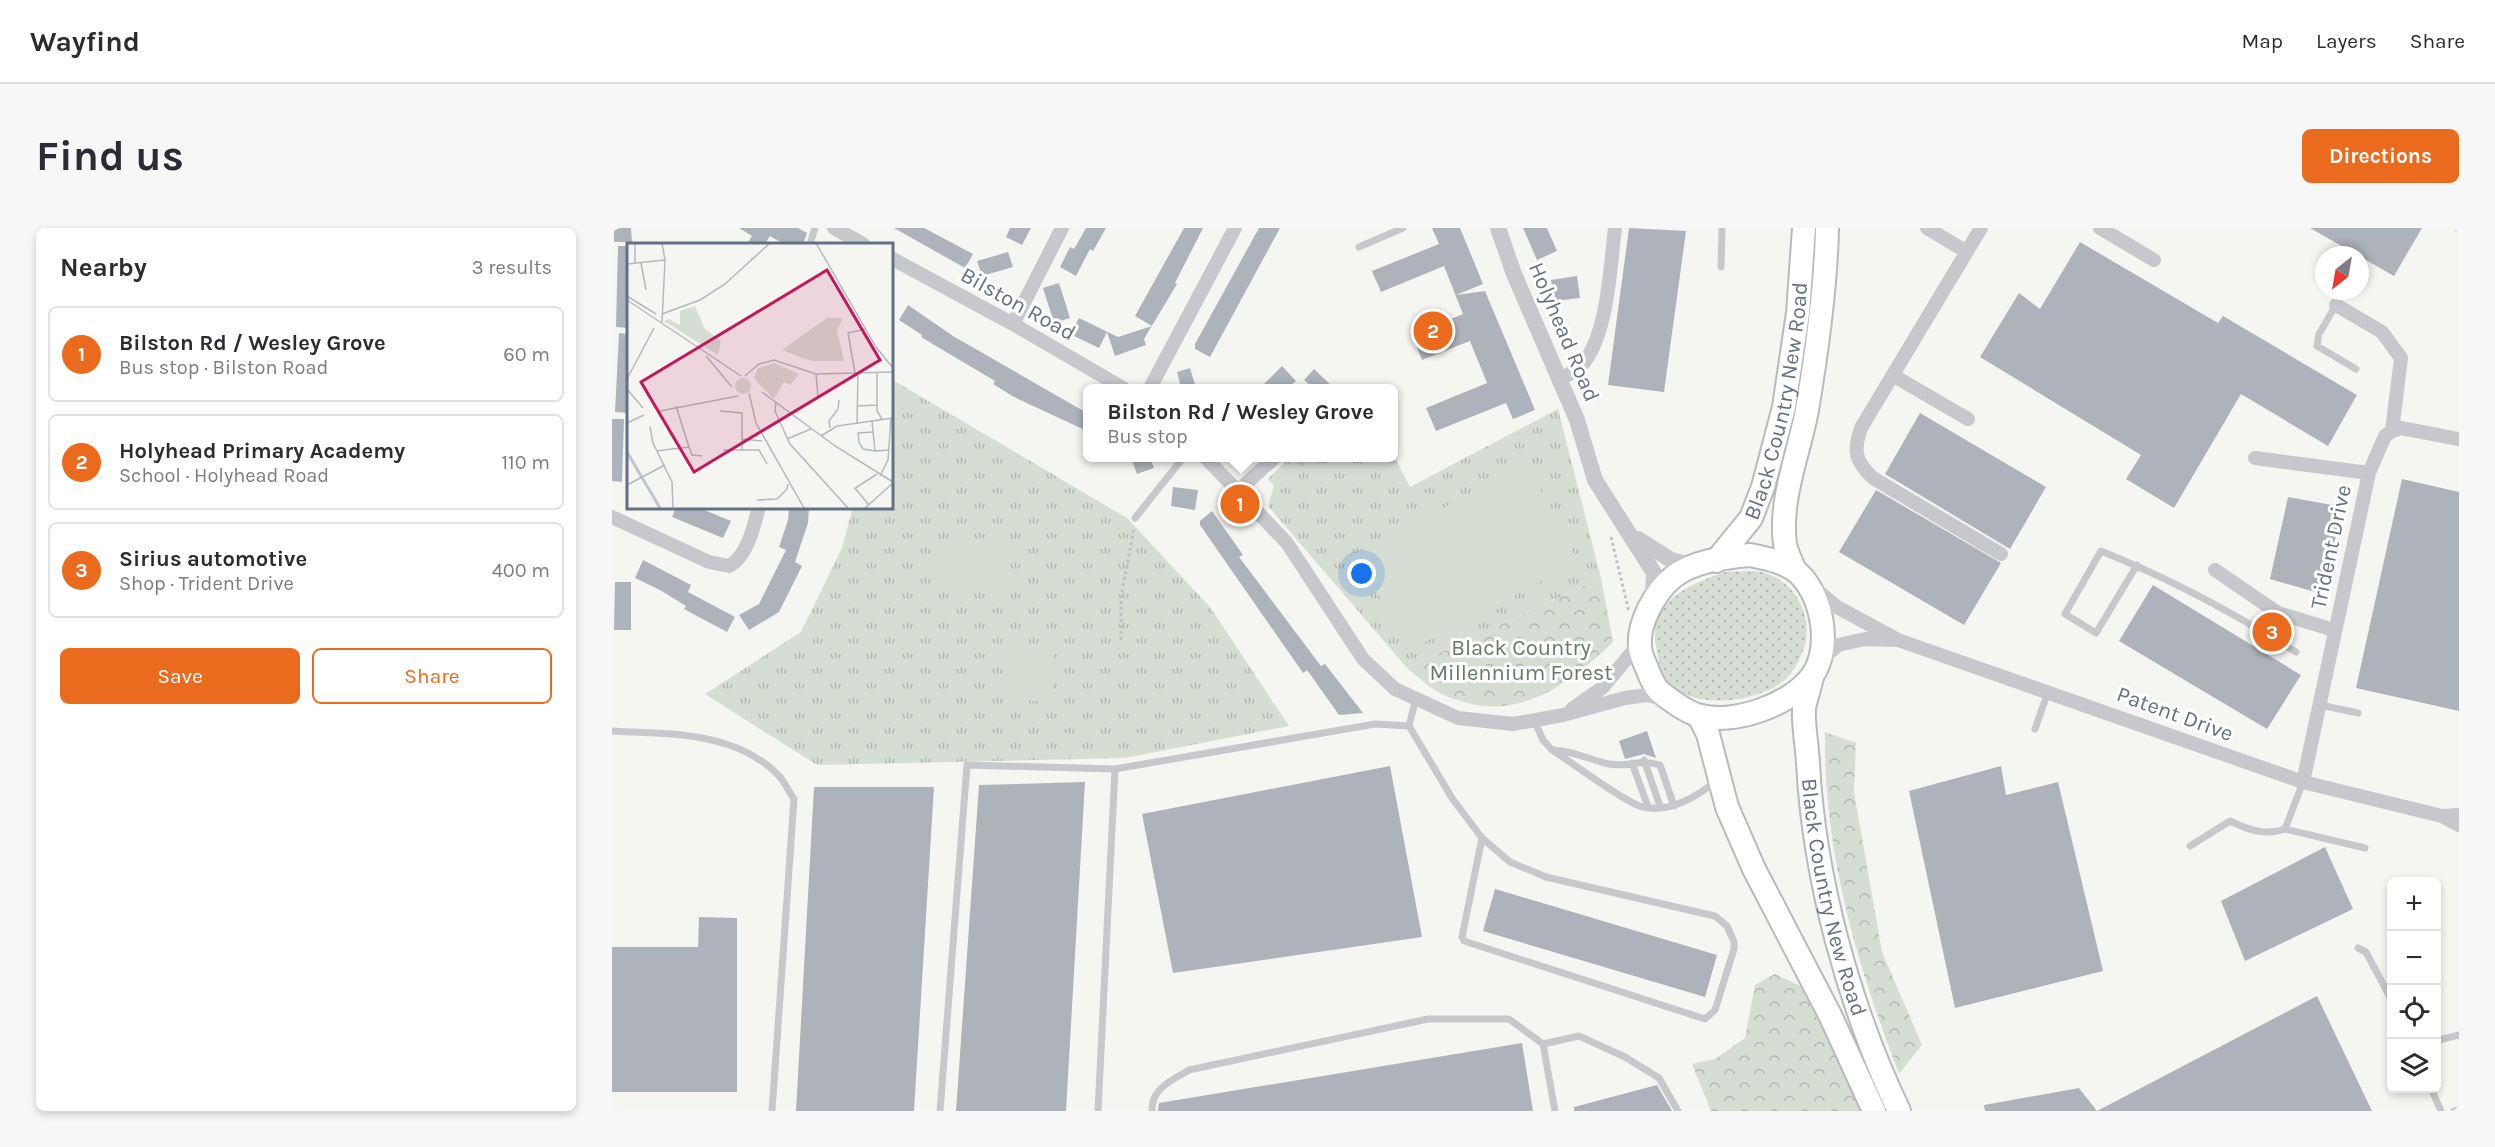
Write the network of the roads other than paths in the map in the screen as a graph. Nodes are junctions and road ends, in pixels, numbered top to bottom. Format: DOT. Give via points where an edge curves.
graph roads {
  1 [pos="815,228"];
  2 [pos="834,228"];
  3 [pos="1062,228"];
  4 [pos="1235,228"];
  5 [pos="1403,228"];
  6 [pos="1498,228"];
  7 [pos="1615,228"];
  8 [pos="1722,228"];
  9 [pos="1804,228"];
  10 [pos="1927,228"];
  11 [pos="1982,228"];
  12 [pos="2100,228"];
  13 [pos="1828,230"];
  14 [pos="810,243"];
  15 [pos="857,243"];
  16 [pos="1359,247"];
  17 [pos="1967,252"];
  18 [pos="892,259"];
  19 [pos="2154,260"];
  20 [pos="1720,267"];
  21 [pos="2336,305"];
  22 [pos="1012,324"];
  23 [pos="2356,369"];
  24 [pos="1894,376"];
  25 [pos="1560,379"];
  26 [pos="1116,384"];
  27 [pos="1152,384"];
  28 [pos="1968,419"];
  29 [pos="2392,431"];
  30 [pos="2459,439"];
  31 [pos="2255,458"];
  32 [pos="1180,462"];
  33 [pos="1210,462"];
  34 [pos="1270,462"];
  35 [pos="2369,473"];
  36 [pos="1239,490"];
  37 [pos="759,508"];
  38 [pos="612,517"];
  39 [pos="1136,518"];
  40 [pos="1617,523"];
  41 [pos="2001,554"];
  42 [pos="1716,561"];
  43 [pos="2137,565"];
  44 [pos="1694,566"];
  45 [pos="2215,570"];
  46 [pos="1801,576"];
  47 [pos="1653,601"];
  48 [pos="2281,614"];
  49 [pos="2334,630"];
  50 [pos="2268,635"];
  51 [pos="1640,639"];
  52 [pos="1898,640"];
  53 [pos="2295,652"];
  54 [pos="1816,669"];
  55 [pos="2048,692"];
  56 [pos="1416,698"];
  57 [pos="1671,700"];
  58 [pos="2320,705"];
  59 [pos="2358,713"];
  60 [pos="1563,715"];
  61 [pos="1699,716"];
  62 [pos="1534,720"];
  63 [pos="1409,726"];
  64 [pos="2035,729"];
  65 [pos="612,731"];
  66 [pos="1552,750"];
  67 [pos="1644,760"];
  68 [pos="1632,763"];
  69 [pos="1115,769"];
  70 [pos="1721,777"];
  71 [pos="2303,782"];
  72 [pos="1660,806"];
  73 [pos="1674,806"];
  74 [pos="1648,807"];
  75 [pos="2459,814"];
  76 [pos="2442,816"];
  77 [pos="2459,825"];
  78 [pos="2285,829"];
  79 [pos="1482,838"];
  80 [pos="2190,846"];
  81 [pos="2366,848"];
  82 [pos="2358,948"];
  83 [pos="2387,993"];
  84 [pos="2459,1035"];
  85 [pos="2441,1040"];
  86 [pos="1543,1044"];
  87 [pos="2433,1093"];
  88 [pos="2459,1110"];
  89 [pos="772,1111"];
  90 [pos="940,1111"];
  91 [pos="1098,1111"];
  92 [pos="1152,1111"];
  93 [pos="1555,1111"];
  94 [pos="1678,1111"];
  95 [pos="1874,1111"];
  96 [pos="1899,1111"];
  97 [pos="2441,1111"];
  98 [pos="2454,1111"];
  1 -- 14 [label="lane"];
  2 -- 15 [label="street"];
  3 -- 22 [label="street"];
  4 -- 27 [label="street"];
  5 -- 16 [label="lane"];
  6 -- 25 [label="street, Holyhead Road"];
  7 -- 25 [label="street" via="1603,316 1593,346 1576,370"];
  8 -- 20 [label="lane"];
  9 -- 42 [label="highway, Black Country New Road" via="1798,313 1784,407 1763,487 1751,518"];
  10 -- 17 [label="street"];
  11 -- 17 [label="street"];
  12 -- 19 [label="street"];
  13 -- 46 [label="highway, Black Country New Road" via="1811,379 1784,526 1785,546"];
  17 -- 24 [label="street"];
  18 -- 22 [label="street, Bilston Road"];
  21 -- 23 [label="lane" via="2319,334 2317,346"];
  21 -- 29 [label="street, Trident Drive" via="2382,332 2401,358"];
  22 -- 26 [label="street, Bilston Road"];
  24 -- 28 [label="street"];
  24 -- 41 [label="street" via="1861,428 1855,445 1856,457 1873,478"];
  25 -- 40 [label="street, Holyhead Road" via="1606,474"];
  29 -- 30 [label="street" via="2401,428"];
  29 -- 35 [label="street, Trident Drive" via="2385,436"];
  31 -- 35 [label="street, Trident Drive"];
  32 -- 39 [label="lane"];
  33 -- 36 [label="street"];
  34 -- 36 [label="street"];
  35 -- 49 [label="street, Trident Drive"];
  36 -- 56 [label="street" via="1287,543 1363,659 1395,689"];
  37 -- 38 [label="street" via="745,546 736,563 729,566 709,562"];
  40 -- 44 [label="street" via="1647,547 1671,560"];
  40 -- 47 [label="street, Holyhead Road" via="1653,573"];
  42 -- 44 [label="highway"];
  42 -- 46 [label="highway" via="1750,555 1782,563"];
  43 -- 43 [label="lane" via="2101,551 2065,614 2096,633"];
  43 -- 50 [label="lane" via="2187,587"];
  44 -- 47 [label="highway" via="1673,577"];
  45 -- 48 [label="street, Trident Drive"];
  46 -- 52 [label="street, Patent Drive" via="1838,607"];
  46 -- 54 [label="highway" via="1816,601 1821,619 1822,641"];
  47 -- 51 [label="highway"];
  48 -- 49 [label="street, Trident Drive"];
  48 -- 50 [label="lane"];
  49 -- 58 [label="street, Trident Drive"];
  50 -- 53 [label="lane"];
  51 -- 57 [label="highway" via="1656,688"];
  51 -- 60 [label="street" via="1602,688"];
  52 -- 54 [label="street, Patent Drive" via="1865,639 1838,645"];
  52 -- 55 [label="street, Patent Drive"];
  54 -- 61 [label="highway" via="1792,697 1779,704 1725,717"];
  54 -- 96 [label="highway, Black Country New Road" via="1804,708 1809,795 1820,870 1833,926 1869,1039"];
  55 -- 64 [label="lane"];
  55 -- 71 [label="street, Patent Drive"];
  56 -- 62 [label="street" via="1458,718 1513,724"];
  56 -- 63 [label="lane"];
  57 -- 60 [label="street" via="1638,696"];
  57 -- 61 [label="highway"];
  58 -- 59 [label="lane"];
  58 -- 71 [label="street, Trident Drive"];
  60 -- 62 [label="street"];
  61 -- 70 [label="highway, Black Country New Road"];
  62 -- 66 [label="lane"];
  63 -- 69 [label="lane" via="1375,724"];
  63 -- 79 [label="lane" via="1452,798"];
  65 -- 89 [label="lane" via="716,739 763,762 780,777 794,800"];
  66 -- 68 [label="lane" via="1569,751 1610,764"];
  66 -- 74 [label="lane" via="1630,800"];
  67 -- 68 [label="lane"];
  67 -- 72 [label="lane"];
  67 -- 73 [label="lane" via="1660,765"];
  68 -- 74 [label="lane"];
  69 -- 90 [label="lane" via="967,765"];
  69 -- 91 [label="lane"];
  70 -- 73 [label="lane" via="1699,795"];
  70 -- 95 [label="highway, Black Country New Road" via="1728,807 1754,869 1830,1015"];
  71 -- 76 [label="street, Patent Drive"];
  71 -- 78 [label="lane"];
  72 -- 73 [label="lane"];
  72 -- 74 [label="lane"];
  75 -- 76 [label="street, Patent Drive"];
  76 -- 77 [label="street, Patent Drive"];
  78 -- 80 [label="lane" via="2273,833 2250,831 2230,821"];
  78 -- 81 [label="lane"];
  79 -- 79 [label="lane" via="1462,937 1468,945 1636,994 1684,1013 1710,1016 1734,949 1731,934 1722,921 1707,914 1546,878 1510,862"];
  82 -- 83 [label="lane" via="2366,952"];
  84 -- 85 [label="lane"];
  86 -- 92 [label="lane" via="1509,1019 1428,1019 1189,1070 1159,1088"];
  86 -- 93 [label="lane"];
  86 -- 94 [label="lane" via="1579,1035 1625,1057 1659,1078"];
  87 -- 97 [label="lane"];
  88 -- 98 [label="lane"];
}
